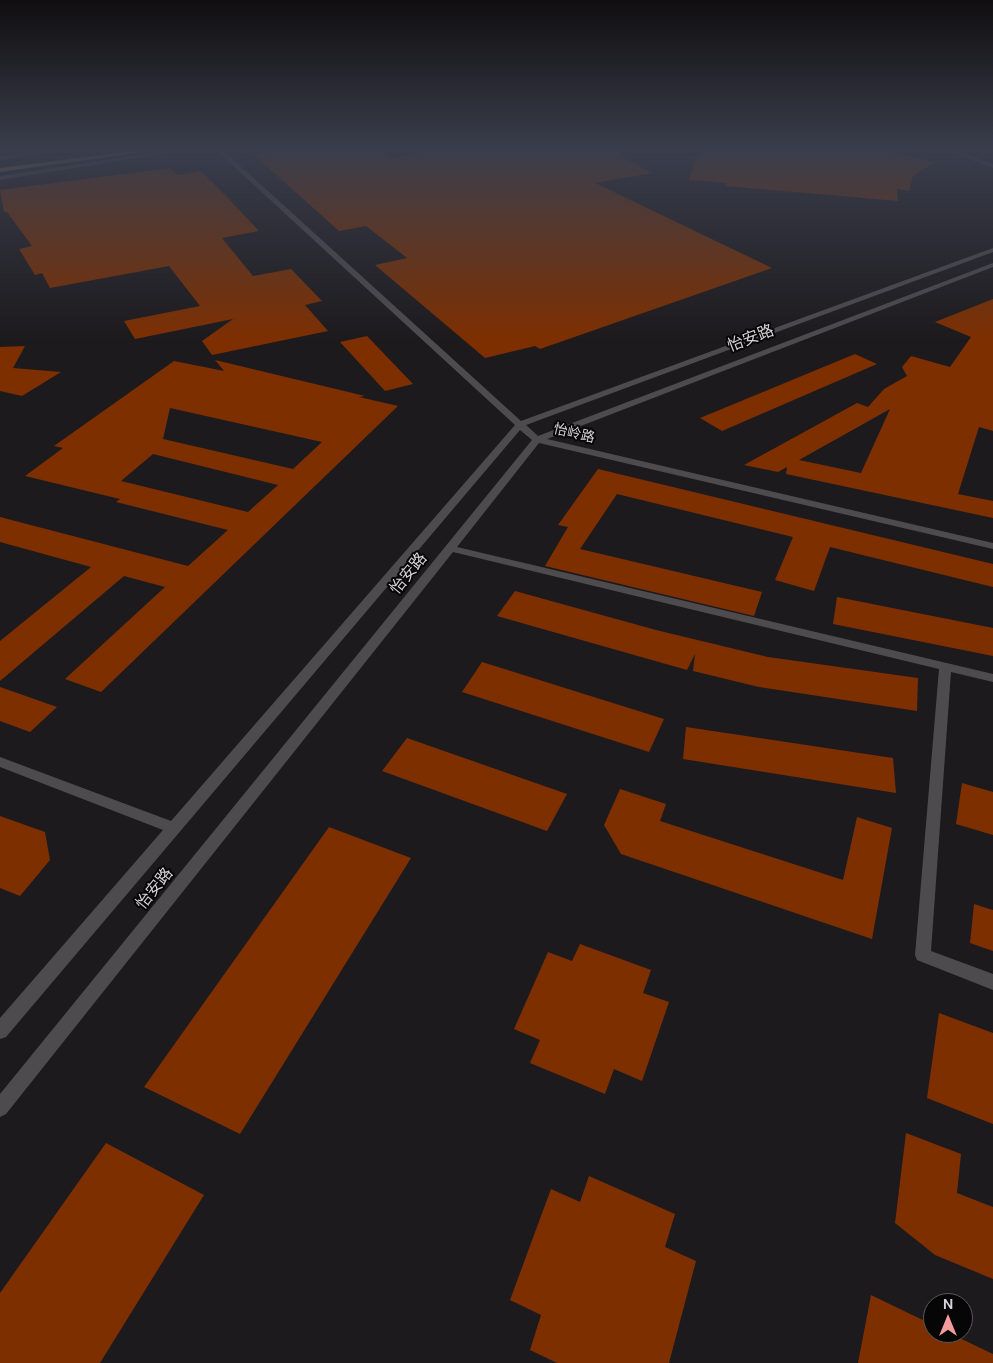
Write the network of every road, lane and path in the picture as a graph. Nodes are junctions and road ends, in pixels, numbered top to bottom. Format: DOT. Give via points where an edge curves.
graph roads {
  1 [pos="290,215"];
  2 [pos="993,250"];
  3 [pos="993,265"];
  4 [pos="520,424"];
  5 [pos="538,440"];
  6 [pos="993,546"];
  7 [pos="450,548"];
  8 [pos="945,666"];
  9 [pos="993,678"];
  10 [pos="0,762"];
  11 [pos="173,828"];
  12 [pos="993,982"];
  13 [pos="0,1031"];
  14 [pos="0,1108"];
  1 -- 4 [label="street, 怡岭路"];
  2 -- 4 [label="street, 怡安路"];
  3 -- 5 [label="street, 怡安路"];
  4 -- 5 [label="street, 怡岭路"];
  4 -- 11 [label="street, 怡安路"];
  5 -- 6 [label="street, 怡岭路"];
  5 -- 7 [label="street, 怡安路"];
  7 -- 8 [label="street"];
  7 -- 14 [label="street, 怡安路"];
  8 -- 9 [label="street"];
  8 -- 12 [label="street" via="923,956"];
  10 -- 11 [label="street"];
  11 -- 13 [label="street, 怡安路"];
}
